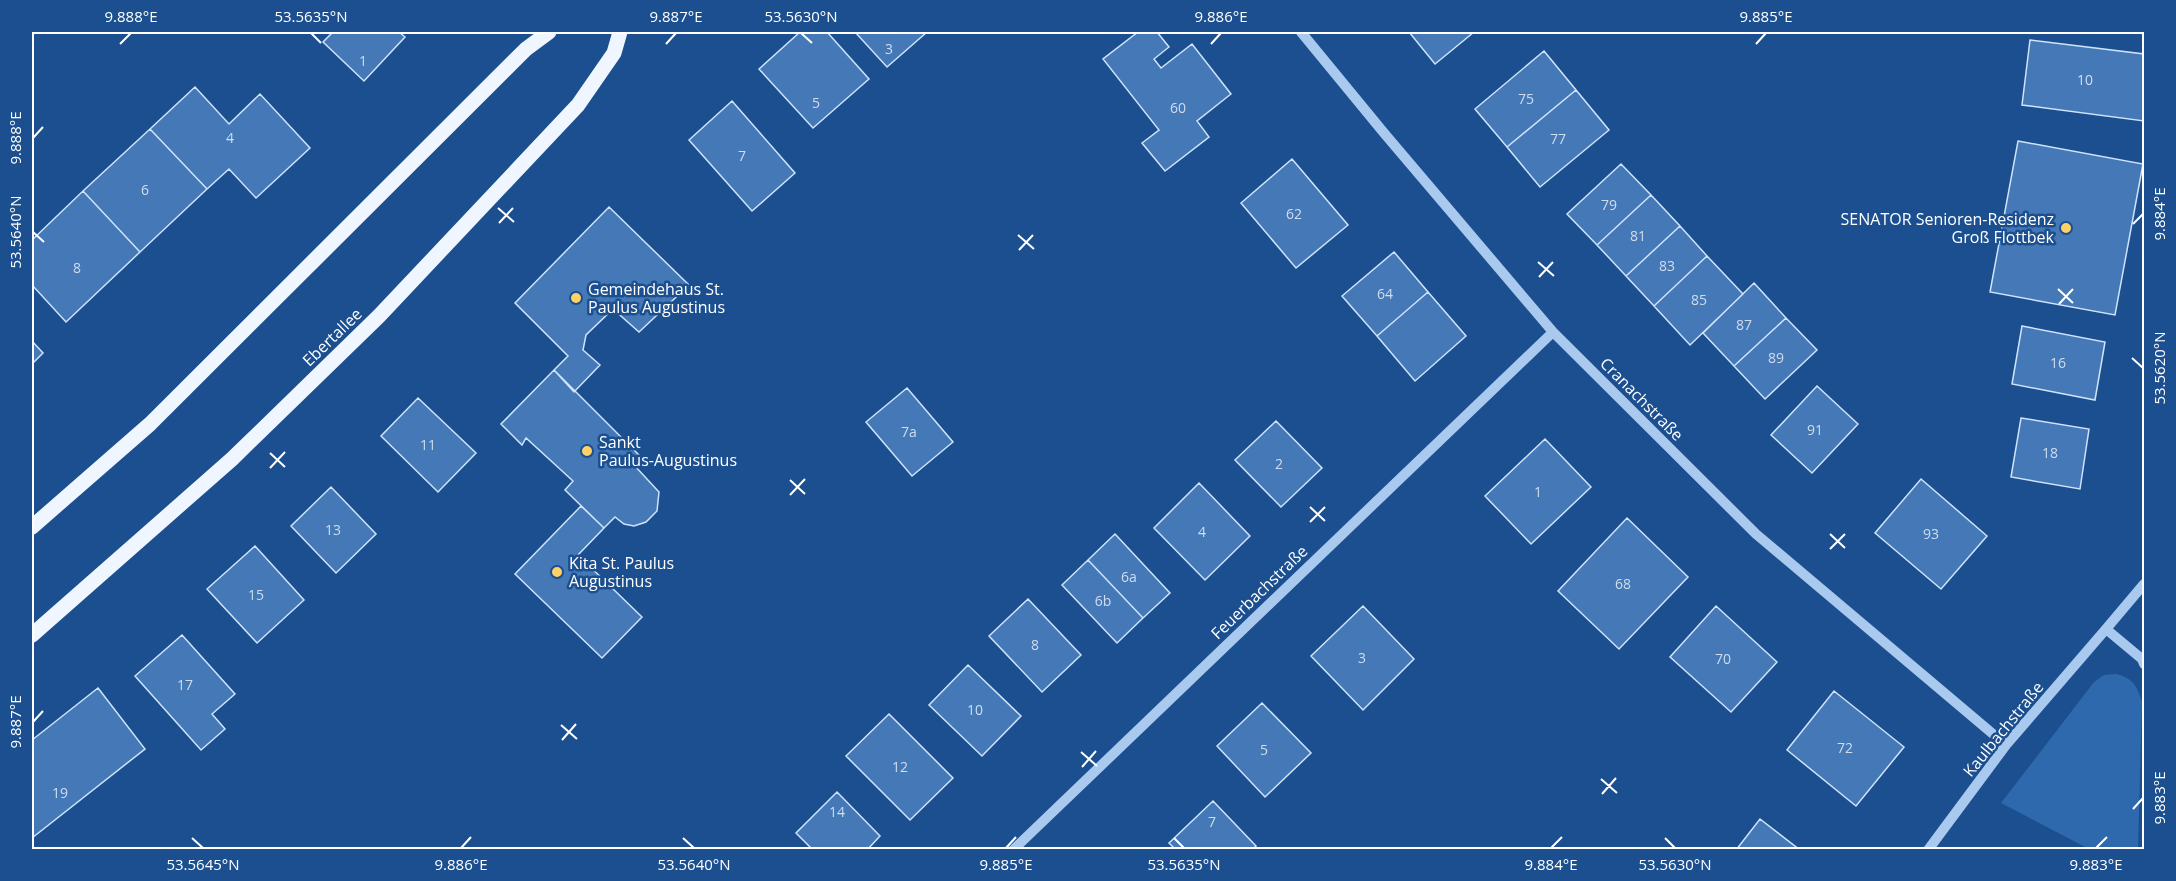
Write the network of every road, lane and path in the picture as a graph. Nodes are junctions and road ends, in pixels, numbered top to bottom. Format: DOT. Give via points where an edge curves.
graph roads {
  1 [pos="549,32"];
  2 [pos="620,32"];
  3 [pos="1301,32"];
  4 [pos="1553,332"];
  5 [pos="32,527"];
  6 [pos="2145,584"];
  7 [pos="2106,629"];
  8 [pos="32,635"];
  9 [pos="2145,664"];
  10 [pos="2006,745"];
  11 [pos="1013,849"];
  12 [pos="1928,849"];
  1 -- 5 [label="main road" via="526,49 150,424"];
  2 -- 8 [label="main road, Ebertallee" via="614,53 578,105 379,316 232,459"];
  3 -- 4 [label="street, Cranachstraße"];
  4 -- 10 [label="street, Cranachstraße" via="1756,534"];
  4 -- 11 [label="street, Feuerbachstraße"];
  6 -- 7 [label="street, Kaulbachstraße"];
  7 -- 9 [label="street"];
  7 -- 10 [label="street, Kaulbachstraße"];
  10 -- 12 [label="street, Kaulbachstraße"];
}
